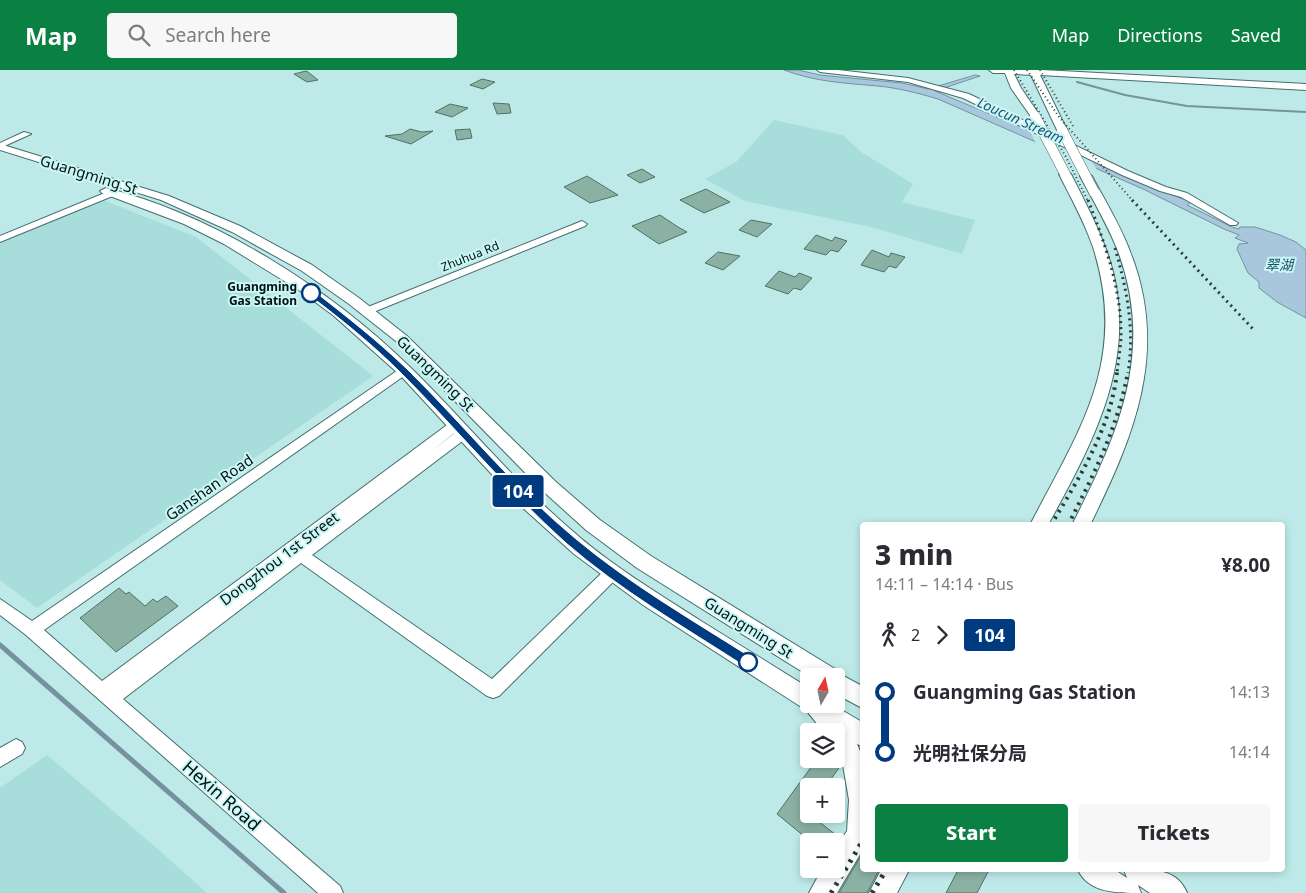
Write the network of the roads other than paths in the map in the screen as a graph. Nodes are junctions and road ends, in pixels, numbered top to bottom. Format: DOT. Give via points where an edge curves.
graph roads {
  1 [pos="820,70"];
  2 [pos="993,70"];
  3 [pos="1008,70"];
  4 [pos="982,71"];
  5 [pos="1033,71"];
  6 [pos="1088,73"];
  7 [pos="1306,82"];
  8 [pos="1306,87"];
  9 [pos="1016,88"];
  10 [pos="1043,90"];
  11 [pos="27,134"];
  12 [pos="0,147"];
  13 [pos="0,159"];
  14 [pos="1081,166"];
  15 [pos="1094,192"];
  16 [pos="112,193"];
  17 [pos="1233,223"];
  18 [pos="582,224"];
  19 [pos="0,239"];
  20 [pos="367,311"];
  21 [pos="404,370"];
  22 [pos="460,429"];
  23 [pos="1041,522"];
  24 [pos="1083,522"];
  25 [pos="296,552"];
  26 [pos="612,573"];
  27 [pos="0,606"];
  28 [pos="32,630"];
  29 [pos="816,668"];
  30 [pos="845,681"];
  31 [pos="860,685"];
  32 [pos="845,686"];
  33 [pos="106,694"];
  34 [pos="800,695"];
  35 [pos="860,697"];
  36 [pos="823,713"];
  37 [pos="828,713"];
  38 [pos="860,734"];
  39 [pos="16,748"];
  40 [pos="0,758"];
  41 [pos="860,784"];
  42 [pos="860,833"];
  43 [pos="895,872"];
  44 [pos="1094,872"];
  45 [pos="1140,872"];
  46 [pos="333,893"];
  47 [pos="822,893"];
  48 [pos="882,893"];
  49 [pos="1128,893"];
  50 [pos="1174,893"];
  1 -- 17 [label="street" via="908,80 952,91 1132,176 1184,195"];
  2 -- 3 [label="main road"];
  3 -- 5 [label="main road"];
  3 -- 9 [label="main road"];
  4 -- 9 [label="main road" via="1004,78"];
  5 -- 6 [label="main road"];
  5 -- 10 [label="main road"];
  6 -- 7 [label="main road"];
  6 -- 8 [label="main road"];
  6 -- 10 [label="main road" via="1052,78 1043,83"];
  9 -- 23 [label="main road, bridge" via="1035,116 1093,231 1104,262 1112,312 1112,349 1090,431"];
  10 -- 15 [label="main road, bridge"];
  11 -- 12 [label="street"];
  12 -- 20 [label="main road, Guangming St" via="141,189 212,217 307,268"];
  13 -- 16 [label="main road, Guangming St"];
  14 -- 24 [label="main road" via="1129,265 1141,336 1138,377 1129,420 1111,466"];
  16 -- 19 [label="street"];
  16 -- 21 [label="main road, Guangming St" via="196,226 275,269 334,310"];
  18 -- 20 [label="street, Zhuhua Rd"];
  20 -- 29 [label="main road, Guangming St" via="426,362 550,487 593,524 644,562"];
  21 -- 22 [label="main road, Guangming St"];
  21 -- 28 [label="street, Ganshan Road"];
  22 -- 25 [label="street, Dongzhou 1st Street"];
  22 -- 26 [label="main road, Guangming St" via="548,521"];
  25 -- 26 [label="street" via="493,690"];
  25 -- 33 [label="street, Dongzhou 1st Street"];
  26 -- 34 [label="main road, Guangming St"];
  27 -- 28 [label="street, Hexin Road"];
  28 -- 33 [label="street, Hexin Road"];
  30 -- 31 [label="main road"];
  32 -- 35 [label="main road, Guangming St"];
  33 -- 46 [label="street, Hexin Road"];
  36 -- 41 [label="main road" via="842,736 855,763"];
  37 -- 38 [label="main road"];
  39 -- 40 [label="street"];
  42 -- 47 [label="main road"];
  43 -- 48 [label="main road"];
  44 -- 49 [label="main road"];
  45 -- 50 [label="main road"];
}
